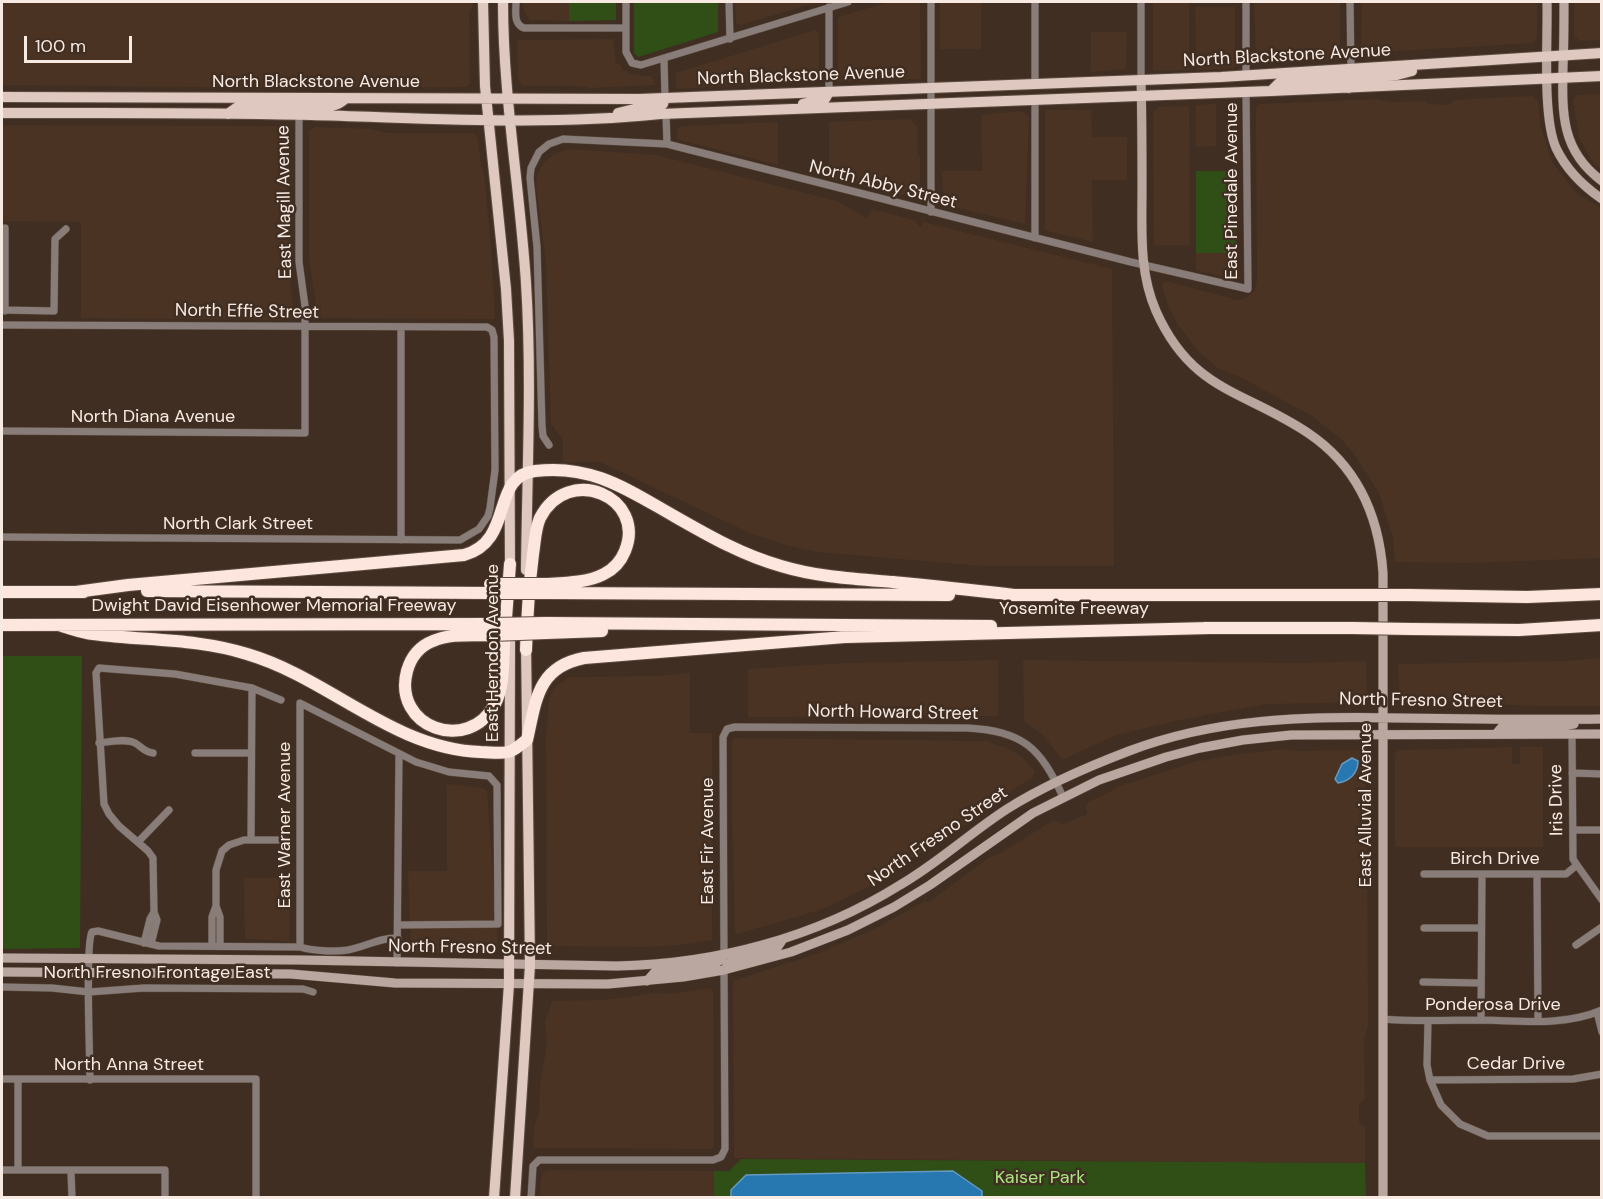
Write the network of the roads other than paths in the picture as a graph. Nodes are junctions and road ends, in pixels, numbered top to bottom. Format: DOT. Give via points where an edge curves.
graph roads {
  1 [pos="483,2"];
  2 [pos="503,2"];
  3 [pos="516,2"];
  4 [pos="626,2"];
  5 [pos="729,2"];
  6 [pos="848,2"];
  7 [pos="931,2"];
  8 [pos="1035,2"];
  9 [pos="1141,2"];
  10 [pos="1246,2"];
  11 [pos="1350,2"];
  12 [pos="1547,2"];
  13 [pos="1564,2"];
  14 [pos="829,8"];
  15 [pos="626,28"];
  16 [pos="730,39"];
  17 [pos="1602,53"];
  18 [pos="1564,56"];
  19 [pos="1548,57"];
  20 [pos="664,58"];
  21 [pos="1442,63"];
  22 [pos="1351,70"];
  23 [pos="1246,75"];
  24 [pos="1602,76"];
  25 [pos="1548,78"];
  26 [pos="1563,78"];
  27 [pos="1141,80"];
  28 [pos="1035,84"];
  29 [pos="931,88"];
  30 [pos="1349,88"];
  31 [pos="1271,91"];
  32 [pos="829,92"];
  33 [pos="1246,92"];
  34 [pos="754,95"];
  35 [pos="1141,96"];
  36 [pos="2,97"];
  37 [pos="305,98"];
  38 [pos="665,98"];
  39 [pos="345,99"];
  40 [pos="1035,100"];
  41 [pos="930,104"];
  42 [pos="487,109"];
  43 [pos="508,110"];
  44 [pos="792,110"];
  45 [pos="2,113"];
  46 [pos="228,114"];
  47 [pos="666,114"];
  48 [pos="298,115"];
  49 [pos="601,119"];
  50 [pos="667,144"];
  51 [pos="1602,181"];
  52 [pos="1602,190"];
  53 [pos="1590,191"];
  54 [pos="1602,199"];
  55 [pos="930,212"];
  56 [pos="5,228"];
  57 [pos="66,230"];
  58 [pos="1035,238"];
  59 [pos="3,240"];
  60 [pos="1143,265"];
  61 [pos="3,267"];
  62 [pos="1248,289"];
  63 [pos="3,310"];
  64 [pos="2,325"];
  65 [pos="305,328"];
  66 [pos="401,328"];
  67 [pos="2,431"];
  68 [pos="305,433"];
  69 [pos="549,445"];
  70 [pos="527,473"];
  71 [pos="510,488"];
  72 [pos="473,534"];
  73 [pos="2,537"];
  74 [pos="401,540"];
  75 [pos="510,564"];
  76 [pos="545,588"];
  77 [pos="2,592"];
  78 [pos="76,592"];
  79 [pos="1602,594"];
  80 [pos="1014,595"];
  81 [pos="2,625"];
  82 [pos="58,625"];
  83 [pos="1602,625"];
  84 [pos="546,628"];
  85 [pos="1210,628"];
  86 [pos="491,629"];
  87 [pos="526,650"];
  88 [pos="252,688"];
  89 [pos="281,700"];
  90 [pos="1382,717"];
  91 [pos="1599,719"];
  92 [pos="727,729"];
  93 [pos="1602,731"];
  94 [pos="1383,734"];
  95 [pos="1496,734"];
  96 [pos="1572,734"];
  97 [pos="527,740"];
  98 [pos="99,743"];
  99 [pos="509,752"];
  100 [pos="153,753"];
  101 [pos="195,753"];
  102 [pos="251,753"];
  103 [pos="399,754"];
  104 [pos="1572,773"];
  105 [pos="1602,774"];
  106 [pos="1056,782"];
  107 [pos="1063,797"];
  108 [pos="169,810"];
  109 [pos="1572,830"];
  110 [pos="1602,830"];
  111 [pos="251,840"];
  112 [pos="285,840"];
  113 [pos="138,842"];
  114 [pos="1577,866"];
  115 [pos="1424,874"];
  116 [pos="1482,874"];
  117 [pos="1538,874"];
  118 [pos="1602,900"];
  119 [pos="399,926"];
  120 [pos="1602,927"];
  121 [pos="1424,928"];
  122 [pos="1481,928"];
  123 [pos="398,938"];
  124 [pos="783,939"];
  125 [pos="148,944"];
  126 [pos="1576,945"];
  127 [pos="216,946"];
  128 [pos="300,947"];
  129 [pos="724,955"];
  130 [pos="2,958"];
  131 [pos="89,959"];
  132 [pos="398,963"];
  133 [pos="510,965"];
  134 [pos="530,965"];
  135 [pos="724,970"];
  136 [pos="2,972"];
  137 [pos="89,972"];
  138 [pos="647,981"];
  139 [pos="1423,982"];
  140 [pos="1481,982"];
  141 [pos="529,983"];
  142 [pos="509,984"];
  143 [pos="2,987"];
  144 [pos="89,992"];
  145 [pos="313,992"];
  146 [pos="1599,1011"];
  147 [pos="1383,1019"];
  148 [pos="1481,1020"];
  149 [pos="1428,1021"];
  150 [pos="1538,1021"];
  151 [pos="1602,1032"];
  152 [pos="1602,1074"];
  153 [pos="2,1079"];
  154 [pos="18,1079"];
  155 [pos="90,1080"];
  156 [pos="1430,1080"];
  157 [pos="1602,1136"];
  158 [pos="2,1170"];
  159 [pos="18,1170"];
  160 [pos="71,1172"];
  161 [pos="72,1197"];
  162 [pos="165,1197"];
  163 [pos="256,1197"];
  164 [pos="495,1197"];
  165 [pos="515,1197"];
  166 [pos="531,1197"];
  167 [pos="1383,1197"];
  1 -- 42 [label="main road, East Herndon Avenue"];
  2 -- 43 [label="main road, East Herndon Avenue"];
  3 -- 15 [label="street" via="519,26 524,28"];
  4 -- 15 [label="street"];
  5 -- 16 [label="street"];
  6 -- 14 [label="street"];
  7 -- 29 [label="street"];
  8 -- 28 [label="street"];
  9 -- 27 [label="street"];
  10 -- 23 [label="street"];
  11 -- 22 [label="street"];
  12 -- 19 [label="main road"];
  13 -- 18 [label="main road"];
  14 -- 16 [label="street"];
  14 -- 32 [label="street"];
  15 -- 20 [label="street" via="626,52 632,63 641,66"];
  16 -- 20 [label="street"];
  17 -- 18 [label="main road, North Blackstone Avenue"];
  18 -- 19 [label="main road, North Blackstone Avenue"];
  18 -- 26 [label="main road"];
  19 -- 21 [label="main road, North Blackstone Avenue"];
  19 -- 25 [label="main road"];
  20 -- 38 [label="street"];
  21 -- 22 [label="main road, North Blackstone Avenue"];
  21 -- 30 [label="main road" via="1397,75 1354,78"];
  22 -- 23 [label="main road, North Blackstone Avenue"];
  22 -- 31 [label="main road" via="1344,79 1279,83"];
  23 -- 27 [label="main road, North Blackstone Avenue"];
  24 -- 26 [label="main road, North Blackstone Avenue"];
  25 -- 26 [label="main road, North Blackstone Avenue"];
  25 -- 30 [label="main road, North Blackstone Avenue"];
  25 -- 53 [label="main road" via="1556,148"];
  26 -- 51 [label="main road" via="1564,117 1570,142 1581,162"];
  27 -- 28 [label="main road, North Blackstone Avenue"];
  27 -- 35 [label="main road, East Alluvial Avenue"];
  28 -- 29 [label="main road, North Blackstone Avenue"];
  29 -- 32 [label="main road, North Blackstone Avenue"];
  29 -- 41 [label="street"];
  30 -- 31 [label="main road, North Blackstone Avenue"];
  31 -- 33 [label="main road, North Blackstone Avenue"];
  32 -- 34 [label="main road, North Blackstone Avenue"];
  32 -- 44 [label="main road" via="825,99"];
  33 -- 35 [label="main road, North Blackstone Avenue"];
  33 -- 62 [label="street, East Pinedale Avenue"];
  34 -- 38 [label="main road, North Blackstone Avenue"];
  34 -- 47 [label="main road" via="738,102 674,105"];
  35 -- 40 [label="main road, North Blackstone Avenue"];
  35 -- 60 [label="main road, East Alluvial Avenue"];
  36 -- 37 [label="main road, North Blackstone Avenue"];
  37 -- 39 [label="main road, North Blackstone Avenue"];
  37 -- 46 [label="main road" via="289,107 238,106"];
  38 -- 43 [label="main road, North Blackstone Avenue"];
  38 -- 49 [label="main road" via="660,106"];
  39 -- 42 [label="main road, North Blackstone Avenue"];
  39 -- 48 [label="main road" via="337,106 305,108"];
  40 -- 41 [label="main road, North Blackstone Avenue"];
  40 -- 58 [label="street"];
  41 -- 44 [label="main road, North Blackstone Avenue"];
  41 -- 55 [label="street"];
  42 -- 43 [label="main road, North Blackstone Avenue"];
  42 -- 43 [label="main road, North Blackstone Avenue"];
  42 -- 48 [label="main road, North Blackstone Avenue" via="397,118"];
  42 -- 71 [label="main road, East Herndon Avenue" via="508,311"];
  43 -- 49 [label="main road, North Blackstone Avenue"];
  43 -- 70 [label="main road, East Herndon Avenue" via="526,285"];
  44 -- 47 [label="main road, North Blackstone Avenue"];
  45 -- 46 [label="main road, North Blackstone Avenue"];
  46 -- 48 [label="main road, North Blackstone Avenue"];
  47 -- 49 [label="main road, North Blackstone Avenue"];
  47 -- 50 [label="street"];
  48 -- 65 [label="street, East Magill Avenue" via="299,262"];
  50 -- 55 [label="street, North Abby Street"];
  50 -- 69 [label="street, North Abby Street" via="563,139 543,147 533,161 530,178 537,247 542,426"];
  52 -- 53 [label="main road"];
  53 -- 54 [label="main road"];
  55 -- 58 [label="street, North Abby Street"];
  56 -- 59 [label="street"];
  57 -- 63 [label="street" via="55,239 54,311"];
  58 -- 60 [label="street, North Abby Street"];
  59 -- 61 [label="street"];
  60 -- 62 [label="street, North Abby Street"];
  60 -- 90 [label="main road, East Alluvial Avenue" via="1157,314 1185,358 1215,384 1308,433 1332,452 1362,490 1381,549"];
  61 -- 63 [label="street"];
  64 -- 65 [label="street, North Effie Street"];
  65 -- 66 [label="street, North Effie Street"];
  65 -- 68 [label="street, East Magill Avenue"];
  66 -- 72 [label="street, North Effie Street" via="492,330 495,470 488,516"];
  66 -- 74 [label="street"];
  67 -- 68 [label="street, North Diana Avenue"];
  70 -- 71 [label="highway"];
  70 -- 80 [label="highway" via="576,472 612,482 730,547 784,567 836,577"];
  70 -- 87 [label="main road, East Herndon Avenue"];
  71 -- 75 [label="main road, East Herndon Avenue"];
  71 -- 78 [label="highway" via="492,535 483,546 464,555"];
  72 -- 74 [label="street, North Clark Street" via="460,540"];
  73 -- 74 [label="street, North Clark Street"];
  75 -- 86 [label="highway" via="501,685 494,706 466,729 442,730 426,723 413,711 406,694 405,678 414,656 439,639"];
  75 -- 99 [label="main road, East Herndon Avenue"];
  76 -- 78 [label="highway, Dwight David Eisenhower Memorial Freeway, bridge"];
  76 -- 80 [label="highway, Yosemite Freeway"];
  76 -- 87 [label="highway" via="602,576 618,564 628,543 628,527 621,509 610,498 590,489 572,491 555,499 541,516 531,572"];
  77 -- 78 [label="highway, Dwight David Eisenhower Memorial Freeway"];
  79 -- 80 [label="highway, Yosemite Freeway, bridge"];
  81 -- 82 [label="highway, Dwight David Eisenhower Memorial Freeway"];
  82 -- 86 [label="highway, Dwight David Eisenhower Memorial Freeway"];
  82 -- 99 [label="highway" via="91,634 182,640 239,651 305,678 419,740 449,749"];
  83 -- 85 [label="highway, Yosemite Freeway, bridge" via="1519,630"];
  84 -- 85 [label="highway, Yosemite Freeway"];
  84 -- 86 [label="highway, Dwight David Eisenhower Memorial Freeway, bridge"];
  85 -- 97 [label="highway" via="845,637 584,658 561,665 546,678 536,697"];
  87 -- 97 [label="main road, East Herndon Avenue"];
  88 -- 89 [label="street"];
  88 -- 98 [label="street" via="174,674 99,668"];
  88 -- 102 [label="street"];
  90 -- 91 [label="main road, North Fresno Street"];
  90 -- 94 [label="main road, East Alluvial Avenue"];
  90 -- 106 [label="main road, North Fresno Street" via="1296,718 1224,725 1141,747"];
  91 -- 95 [label="main road" via="1561,726 1507,726"];
  92 -- 106 [label="street, North Howard Street" via="988,730 1014,736 1029,745"];
  92 -- 129 [label="street, East Fir Avenue" via="723,737"];
  93 -- 96 [label="main road, North Fresno Street"];
  94 -- 95 [label="main road, North Fresno Street"];
  94 -- 107 [label="main road, North Fresno Street" via="1292,735 1221,744 1124,770"];
  94 -- 147 [label="main road, East Alluvial Avenue"];
  95 -- 96 [label="main road, North Fresno Street"];
  96 -- 104 [label="street, Iris Drive"];
  97 -- 99 [label="highway"];
  97 -- 134 [label="main road, East Herndon Avenue"];
  98 -- 100 [label="street" via="130,741"];
  98 -- 113 [label="street" via="104,804 119,826"];
  99 -- 133 [label="main road, East Herndon Avenue"];
  101 -- 102 [label="street"];
  102 -- 111 [label="street"];
  103 -- 119 [label="street"];
  103 -- 119 [label="street" via="449,772 489,776 497,786 498,924"];
  103 -- 128 [label="street, East Warner Avenue" via="300,703"];
  104 -- 105 [label="street"];
  104 -- 109 [label="street, Iris Drive"];
  106 -- 107 [label="street, North Howard Street"];
  106 -- 124 [label="main road, North Fresno Street" via="1006,810 899,886 820,926"];
  107 -- 135 [label="main road, North Fresno Street" via="1014,824 894,907 790,952"];
  108 -- 113 [label="street"];
  109 -- 110 [label="street"];
  109 -- 114 [label="street, Iris Drive"];
  111 -- 112 [label="street"];
  111 -- 127 [label="street" via="235,842 222,851 216,870 216,906 212,917"];
  113 -- 125 [label="street" via="153,858 157,920"];
  114 -- 117 [label="street, Birch Drive" via="1566,874"];
  114 -- 118 [label="street, Iris Drive"];
  115 -- 116 [label="street, Birch Drive"];
  116 -- 117 [label="street, Birch Drive"];
  116 -- 122 [label="street"];
  117 -- 150 [label="street"];
  119 -- 123 [label="street"];
  120 -- 126 [label="street"];
  121 -- 122 [label="street"];
  122 -- 140 [label="street"];
  123 -- 128 [label="street" via="346,950"];
  123 -- 132 [label="street"];
  124 -- 129 [label="main road, North Fresno Street"];
  124 -- 135 [label="main road" via="777,948 732,960"];
  125 -- 127 [label="street"];
  125 -- 131 [label="street" via="95,931 90,936"];
  127 -- 128 [label="street"];
  129 -- 134 [label="main road, North Fresno Street" via="639,966"];
  129 -- 138 [label="main road" via="716,963 655,972"];
  130 -- 131 [label="main road, North Fresno Street"];
  131 -- 132 [label="main road, North Fresno Street"];
  131 -- 137 [label="street"];
  132 -- 133 [label="main road, North Fresno Street"];
  133 -- 134 [label="main road, North Fresno Street"];
  133 -- 142 [label="main road, East Herndon Avenue"];
  134 -- 141 [label="main road, East Herndon Avenue"];
  135 -- 138 [label="main road, North Fresno Street"];
  135 -- 166 [label="street" via="725,1149 721,1157 539,1160 535,1162"];
  136 -- 137 [label="main road, North Fresno Street"];
  137 -- 142 [label="main road, North Fresno Street" via="291,974 395,984"];
  137 -- 144 [label="street"];
  138 -- 141 [label="main road, North Fresno Street"];
  139 -- 140 [label="street"];
  140 -- 148 [label="street"];
  141 -- 142 [label="main road, North Fresno Street"];
  141 -- 165 [label="main road, East Herndon Avenue"];
  142 -- 164 [label="main road, East Herndon Avenue"];
  143 -- 144 [label="street, North Fresno Frontage East"];
  144 -- 145 [label="street, North Fresno Frontage East" via="155,988"];
  144 -- 155 [label="street"];
  146 -- 150 [label="street, Ponderosa Drive" via="1584,1018"];
  146 -- 151 [label="street"];
  147 -- 149 [label="street, Ponderosa Drive"];
  147 -- 167 [label="main road, East Alluvial Avenue"];
  148 -- 149 [label="street, Ponderosa Drive"];
  148 -- 150 [label="street, Ponderosa Drive"];
  149 -- 156 [label="street" via="1426,1065"];
  152 -- 156 [label="street, Cedar Drive" via="1573,1079"];
  153 -- 154 [label="street, North Anna Street"];
  154 -- 155 [label="street, North Anna Street"];
  154 -- 159 [label="street"];
  155 -- 163 [label="street, North Anna Street" via="256,1079"];
  156 -- 157 [label="street" via="1441,1105 1460,1124 1488,1136"];
  158 -- 159 [label="street"];
  159 -- 160 [label="street"];
  160 -- 161 [label="street"];
  160 -- 162 [label="street" via="165,1170"];
}
